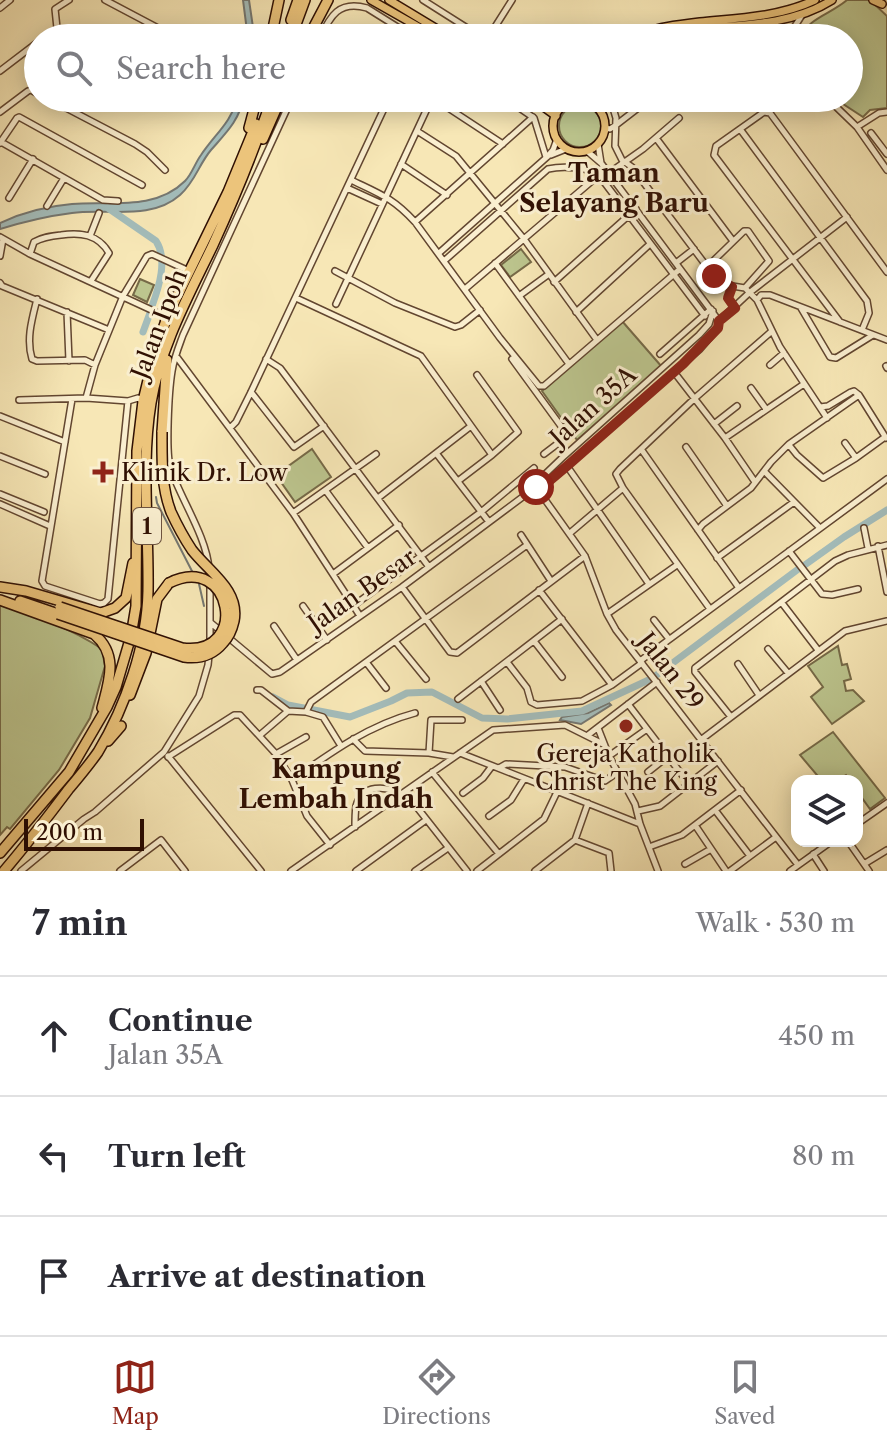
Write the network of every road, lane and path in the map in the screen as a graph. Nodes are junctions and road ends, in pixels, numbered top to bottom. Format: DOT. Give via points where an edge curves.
graph roads {
  1 [pos="10,0"];
  2 [pos="69,0"];
  3 [pos="105,0"];
  4 [pos="279,0"];
  5 [pos="298,0"];
  6 [pos="305,0"];
  7 [pos="371,0"];
  8 [pos="389,0"];
  9 [pos="423,0"];
  10 [pos="512,0"];
  11 [pos="815,0"];
  12 [pos="832,0"];
  13 [pos="823,2"];
  14 [pos="327,3"];
  15 [pos="0,8"];
  16 [pos="802,15"];
  17 [pos="764,22"];
  18 [pos="57,24"];
  19 [pos="150,24"];
  20 [pos="274,24"];
  21 [pos="290,24"];
  22 [pos="296,24"];
  23 [pos="316,24"];
  24 [pos="326,24"];
  25 [pos="392,24"];
  26 [pos="414,24"];
  27 [pos="429,24"];
  28 [pos="462,24"];
  29 [pos="495,24"];
  30 [pos="688,24"];
  31 [pos="744,24"];
  32 [pos="768,24"];
  33 [pos="796,24"];
  34 [pos="24,53"];
  35 [pos="0,71"];
  36 [pos="24,94"];
  37 [pos="0,112"];
  38 [pos="74,112"];
  39 [pos="253,112"];
  40 [pos="263,112"];
  41 [pos="265,112"];
  42 [pos="275,112"];
  43 [pos="286,112"];
  44 [pos="383,112"];
  45 [pos="426,112"];
  46 [pos="454,112"];
  47 [pos="526,112"];
  48 [pos="550,112"];
  49 [pos="559,112"];
  50 [pos="601,112"];
  51 [pos="602,112"];
  52 [pos="614,112"];
  53 [pos="633,112"];
  54 [pos="841,112"];
  55 [pos="887,112"];
  56 [pos="603,115"];
  57 [pos="556,116"];
  58 [pos="533,117"];
  59 [pos="679,118"];
  60 [pos="616,125"];
  61 [pos="857,127"];
  62 [pos="605,128"];
  63 [pos="740,129"];
  64 [pos="417,131"];
  65 [pos="871,133"];
  66 [pos="656,138"];
  67 [pos="557,139"];
  68 [pos="1,142"];
  69 [pos="503,144"];
  70 [pos="598,144"];
  71 [pos="566,149"];
  72 [pos="587,151"];
  73 [pos="887,154"];
  74 [pos="547,157"];
  75 [pos="33,159"];
  76 [pos="601,163"];
  77 [pos="626,163"];
  78 [pos="401,164"];
  79 [pos="165,170"];
  80 [pos="887,170"];
  81 [pos="608,171"];
  82 [pos="470,174"];
  83 [pos="598,174"];
  84 [pos="64,178"];
  85 [pos="351,180"];
  86 [pos="142,185"];
  87 [pos="347,188"];
  88 [pos="447,195"];
  89 [pos="386,196"];
  90 [pos="9,198"];
  91 [pos="118,201"];
  92 [pos="382,204"];
  93 [pos="495,204"];
  94 [pos="47,206"];
  95 [pos="636,209"];
  96 [pos="502,212"];
  97 [pos="99,213"];
  98 [pos="629,215"];
  99 [pos="847,217"];
  100 [pos="223,222"];
  101 [pos="415,222"];
  102 [pos="210,228"];
  103 [pos="90,236"];
  104 [pos="819,237"];
  105 [pos="1,238"];
  106 [pos="524,239"];
  107 [pos="733,241"];
  108 [pos="650,244"];
  109 [pos="694,249"];
  110 [pos="439,253"];
  111 [pos="30,254"];
  112 [pos="0,256"];
  113 [pos="792,259"];
  114 [pos="444,261"];
  115 [pos="495,263"];
  116 [pos="678,266"];
  117 [pos="707,267"];
  118 [pos="335,271"];
  119 [pos="887,272"];
  120 [pos="549,274"];
  121 [pos="674,275"];
  122 [pos="193,276"];
  123 [pos="348,278"];
  124 [pos="91,281"];
  125 [pos="554,282"];
  126 [pos="0,283"];
  127 [pos="207,285"];
  128 [pos="732,287"];
  129 [pos="465,289"];
  130 [pos="747,291"];
  131 [pos="123,296"];
  132 [pos="188,296"];
  133 [pos="519,296"];
  134 [pos="296,298"];
  135 [pos="37,299"];
  136 [pos="757,300"];
  137 [pos="336,304"];
  138 [pos="735,308"];
  139 [pos="800,308"];
  140 [pos="171,309"];
  141 [pos="480,310"];
  142 [pos="712,310"];
  143 [pos="67,312"];
  144 [pos="576,312"];
  145 [pos="158,313"];
  146 [pos="705,316"];
  147 [pos="719,321"];
  148 [pos="840,322"];
  149 [pos="165,325"];
  150 [pos="109,330"];
  151 [pos="862,330"];
  152 [pos="772,331"];
  153 [pos="874,335"];
  154 [pos="500,338"];
  155 [pos="597,340"];
  156 [pos="887,340"];
  157 [pos="784,353"];
  158 [pos="660,354"];
  159 [pos="176,356"];
  160 [pos="266,359"];
  161 [pos="69,361"];
  162 [pos="569,364"];
  163 [pos="95,365"];
  164 [pos="770,365"];
  165 [pos="674,372"];
  166 [pos="477,375"];
  167 [pos="804,384"];
  168 [pos="751,388"];
  169 [pos="251,392"];
  170 [pos="859,395"];
  171 [pos="86,398"];
  172 [pos="695,398"];
  173 [pos="72,399"];
  174 [pos="19,400"];
  175 [pos="128,401"];
  176 [pos="143,401"];
  177 [pos="737,406"];
  178 [pos="820,407"];
  179 [pos="766,409"];
  180 [pos="0,416"];
  181 [pos="827,418"];
  182 [pos="714,424"];
  183 [pos="324,426"];
  184 [pos="471,426"];
  185 [pos="230,428"];
  186 [pos="725,438"];
  187 [pos="886,438"];
  188 [pos="65,442"];
  189 [pos="845,443"];
  190 [pos="789,444"];
  191 [pos="686,447"];
  192 [pos="641,449"];
  193 [pos="436,453"];
  194 [pos="376,454"];
  195 [pos="544,454"];
  196 [pos="492,455"];
  197 [pos="0,456"];
  198 [pos="856,458"];
  199 [pos="567,466"];
  200 [pos="534,468"];
  201 [pos="357,469"];
  202 [pos="764,471"];
  203 [pos="45,474"];
  204 [pos="887,479"];
  205 [pos="458,481"];
  206 [pos="755,482"];
  207 [pos="536,487"];
  208 [pos="623,488"];
  209 [pos="326,491"];
  210 [pos="0,494"];
  211 [pos="378,498"];
  212 [pos="794,502"];
  213 [pos="0,504"];
  214 [pos="727,506"];
  215 [pos="597,509"];
  216 [pos="44,512"];
  217 [pos="481,512"];
  218 [pos="293,513"];
  219 [pos="489,522"];
  220 [pos="399,525"];
  221 [pos="50,526"];
  222 [pos="820,528"];
  223 [pos="864,528"];
  224 [pos="698,530"];
  225 [pos="137,532"];
  226 [pos="570,533"];
  227 [pos="521,535"];
  228 [pos="527,545"];
  229 [pos="887,545"];
  230 [pos="878,546"];
  231 [pos="368,548"];
  232 [pos="868,548"];
  233 [pos="789,551"];
  234 [pos="422,556"];
  235 [pos="585,556"];
  236 [pos="717,558"];
  237 [pos="677,565"];
  238 [pos="429,567"];
  239 [pos="333,574"];
  240 [pos="811,579"];
  241 [pos="551,581"];
  242 [pos="649,584"];
  243 [pos="0,587"];
  244 [pos="402,587"];
  245 [pos="739,588"];
  246 [pos="858,589"];
  247 [pos="15,590"];
  248 [pos="539,590"];
  249 [pos="887,592"];
  250 [pos="0,598"];
  251 [pos="782,603"];
  252 [pos="303,606"];
  253 [pos="353,606"];
  254 [pos="710,609"];
  255 [pos="59,611"];
  256 [pos="101,613"];
  257 [pos="607,614"];
  258 [pos="360,616"];
  259 [pos="425,619"];
  260 [pos="562,619"];
  261 [pos="654,620"];
  262 [pos="887,621"];
  263 [pos="211,623"];
  264 [pos="274,626"];
  265 [pos="94,634"];
  266 [pos="669,639"];
  267 [pos="327,640"];
  268 [pos="395,641"];
  269 [pos="534,641"];
  270 [pos="768,649"];
  271 [pos="818,650"];
  272 [pos="297,660"];
  273 [pos="366,662"];
  274 [pos="507,662"];
  275 [pos="641,662"];
  276 [pos="738,664"];
  277 [pos="788,673"];
  278 [pos="562,677"];
  279 [pos="426,679"];
  280 [pos="481,681"];
  281 [pos="657,682"];
  282 [pos="612,685"];
  283 [pos="386,688"];
  284 [pos="257,690"];
  285 [pos="759,695"];
  286 [pos="458,699"];
  287 [pos="628,704"];
  288 [pos="500,710"];
  289 [pos="288,711"];
  290 [pos="307,711"];
  291 [pos="415,713"];
  292 [pos="731,717"];
  293 [pos="100,720"];
  294 [pos="462,720"];
  295 [pos="121,726"];
  296 [pos="598,728"];
  297 [pos="647,729"];
  298 [pos="86,733"];
  299 [pos="260,735"];
  300 [pos="587,736"];
  301 [pos="105,737"];
  302 [pos="306,737"];
  303 [pos="353,739"];
  304 [pos="702,739"];
  305 [pos="603,744"];
  306 [pos="341,746"];
  307 [pos="97,753"];
  308 [pos="429,753"];
  309 [pos="276,754"];
  310 [pos="166,755"];
  311 [pos="457,755"];
  312 [pos="609,756"];
  313 [pos="667,757"];
  314 [pos="718,761"];
  315 [pos="496,767"];
  316 [pos="432,772"];
  317 [pos="618,772"];
  318 [pos="648,772"];
  319 [pos="524,779"];
  320 [pos="292,780"];
  321 [pos="689,784"];
  322 [pos="741,790"];
  323 [pos="51,792"];
  324 [pos="557,792"];
  325 [pos="404,793"];
  326 [pos="463,793"];
  327 [pos="588,803"];
  328 [pos="887,803"];
  329 [pos="715,810"];
  330 [pos="638,811"];
  331 [pos="489,816"];
  332 [pos="426,820"];
  333 [pos="863,820"];
  334 [pos="640,824"];
  335 [pos="695,825"];
  336 [pos="355,827"];
  337 [pos="776,837"];
  338 [pos="575,840"];
  339 [pos="330,845"];
  340 [pos="649,847"];
  341 [pos="823,847"];
  342 [pos="852,847"];
  343 [pos="448,848"];
  344 [pos="711,849"];
  345 [pos="887,850"];
  346 [pos="0,853"];
  347 [pos="499,854"];
  348 [pos="813,854"];
  349 [pos="750,856"];
  350 [pos="685,864"];
  351 [pos="864,864"];
  352 [pos="798,865"];
  353 [pos="12,866"];
  354 [pos="4,871"];
  355 [pos="21,871"];
  356 [pos="120,871"];
  357 [pos="185,871"];
  358 [pos="261,871"];
  359 [pos="291,871"];
  360 [pos="356,871"];
  361 [pos="415,871"];
  362 [pos="467,871"];
  363 [pos="477,871"];
  364 [pos="535,871"];
  365 [pos="611,871"];
  366 [pos="658,871"];
  367 [pos="728,871"];
  368 [pos="790,871"];
  369 [pos="824,871"];
  370 [pos="869,871"];
  1 -- 15 [label="street"];
  2 -- 18 [label="street" via="55,9"];
  3 -- 19 [label="street"];
  4 -- 20 [label="highway"];
  5 -- 21 [label="highway"];
  6 -- 22 [label="highway"];
  7 -- 26 [label="main road"];
  8 -- 27 [label="main road"];
  9 -- 28 [label="street"];
  10 -- 29 [label="street"];
  11 -- 30 [label="main road" via="767,15"];
  12 -- 13 [label="main road"];
  13 -- 16 [label="main road"];
  14 -- 23 [label="highway"];
  16 -- 17 [label="main road"];
  16 -- 33 [label="street"];
  17 -- 31 [label="main road"];
  17 -- 32 [label="street"];
  24 -- 25 [label="street" via="335,11 359,5"];
  34 -- 35 [label="street"];
  36 -- 37 [label="street"];
  38 -- 79 [label="street" via="135,144"];
  39 -- 102 [label="highway"];
  40 -- 102 [label="highway, Jalan Ipoh / 1"];
  41 -- 100 [label="highway, Jalan Ipoh / 1"];
  42 -- 100 [label="highway"];
  43 -- 127 [label="street"];
  44 -- 85 [label="street"];
  45 -- 64 [label="street"];
  46 -- 69 [label="street"];
  47 -- 58 [label="street"];
  48 -- 57 [label="main road"];
  49 -- 57 [label="main road"];
  50 -- 56 [label="main road"];
  51 -- 56 [label="main road"];
  52 -- 60 [label="street"];
  53 -- 60 [label="street"];
  54 -- 61 [label="street"];
  55 -- 61 [label="street"];
  56 -- 62 [label="main road"];
  57 -- 67 [label="main road"];
  58 -- 69 [label="street"];
  58 -- 74 [label="street"];
  59 -- 66 [label="street"];
  60 -- 62 [label="street"];
  60 -- 77 [label="street" via="615,146"];
  61 -- 80 [label="street"];
  62 -- 70 [label="main road"];
  63 -- 99 [label="street" via="767,112"];
  63 -- 104 [label="street"];
  63 -- 113 [label="street" via="716,146 714,155"];
  64 -- 78 [label="street"];
  64 -- 82 [label="street" via="456,156"];
  65 -- 73 [label="street"];
  66 -- 77 [label="street"];
  66 -- 107 [label="street"];
  67 -- 71 [label="main road"];
  67 -- 74 [label="street"];
  68 -- 75 [label="street"];
  68 -- 86 [label="street" via="21,118"];
  69 -- 82 [label="street"];
  70 -- 72 [label="main road"];
  70 -- 76 [label="street"];
  71 -- 72 [label="main road"];
  71 -- 74 [label="street"];
  72 -- 76 [label="street"];
  74 -- 93 [label="street"];
  75 -- 84 [label="street"];
  75 -- 90 [label="street"];
  76 -- 81 [label="street"];
  77 -- 81 [label="street"];
  77 -- 109 [label="street"];
  78 -- 88 [label="street"];
  78 -- 89 [label="street"];
  81 -- 83 [label="street"];
  81 -- 95 [label="street"];
  82 -- 88 [label="street"];
  82 -- 93 [label="street"];
  83 -- 96 [label="street" via="551,168"];
  83 -- 98 [label="street"];
  83 -- 106 [label="street"];
  84 -- 91 [label="street" via="103,200"];
  84 -- 94 [label="street"];
  85 -- 87 [label="street"];
  85 -- 89 [label="street"];
  87 -- 92 [label="street"];
  87 -- 134 [label="street"];
  88 -- 101 [label="street"];
  89 -- 92 [label="street"];
  89 -- 101 [label="street"];
  92 -- 123 [label="street"];
  93 -- 96 [label="street"];
  93 -- 110 [label="street"];
  95 -- 98 [label="street"];
  95 -- 116 [label="street"];
  96 -- 106 [label="street"];
  96 -- 114 [label="street"];
  97 -- 103 [label="street"];
  98 -- 108 [label="street"];
  98 -- 125 [label="street"];
  99 -- 104 [label="street"];
  99 -- 119 [label="street"];
  100 -- 122 [label="highway, Jalan Ipoh / 1"];
  101 -- 110 [label="street"];
  102 -- 122 [label="highway, Jalan Ipoh / 1"];
  103 -- 111 [label="street" via="42,238"];
  103 -- 124 [label="street" via="109,253"];
  104 -- 113 [label="street"];
  104 -- 151 [label="street" via="867,301 869,313"];
  105 -- 111 [label="street"];
  105 -- 112 [label="street"];
  106 -- 115 [label="street"];
  106 -- 120 [label="street"];
  107 -- 117 [label="street"];
  107 -- 130 [label="street" via="748,231 769,261"];
  108 -- 121 [label="street"];
  108 -- 144 [label="street"];
  109 -- 116 [label="street"];
  109 -- 117 [label="street"];
  110 -- 114 [label="street"];
  111 -- 124 [label="street"];
  113 -- 130 [label="street"];
  113 -- 148 [label="street"];
  114 -- 129 [label="street"];
  115 -- 129 [label="street"];
  115 -- 133 [label="street"];
  116 -- 121 [label="street"];
  116 -- 142 [label="street"];
  117 -- 128 [label="street"];
  118 -- 123 [label="street"];
  120 -- 125 [label="street"];
  120 -- 133 [label="street"];
  121 -- 146 [label="street"];
  121 -- 155 [label="street"];
  122 -- 127 [label="highway"];
  122 -- 131 [label="street" via="152,254"];
  122 -- 132 [label="highway, Jalan Ipoh / 1"];
  122 -- 140 [label="highway, Jalan Ipoh / 1"];
  123 -- 137 [label="street"];
  123 -- 141 [label="street" via="455,327"];
  124 -- 131 [label="street"];
  125 -- 144 [label="street"];
  126 -- 135 [label="street"];
  127 -- 159 [label="street"];
  128 -- 130 [label="street"];
  128 -- 138 [label="street" via="728,298"];
  129 -- 141 [label="street"];
  130 -- 136 [label="street"];
  130 -- 138 [label="street, Jalan 35A"];
  131 -- 145 [label="street"];
  131 -- 150 [label="street"];
  132 -- 255 [label="highway, bridge" via="166,363 162,474 167,498 190,546 232,596 235,615 229,636 211,653 184,657"];
  132 -- 301 [label="highway, Jalan Ipoh / 1" via="151,402 148,589 141,646"];
  133 -- 162 [label="street"];
  134 -- 160 [label="street"];
  134 -- 184 [label="street" via="421,356"];
  135 -- 143 [label="street"];
  135 -- 161 [label="street" via="30,329 32,359"];
  136 -- 139 [label="street" via="765,294"];
  136 -- 152 [label="street"];
  138 -- 147 [label="street, Jalan 35A"];
  139 -- 148 [label="street"];
  139 -- 153 [label="street" via="830,357"];
  140 -- 145 [label="street"];
  140 -- 149 [label="highway, Jalan Ipoh / 1"];
  141 -- 154 [label="street"];
  142 -- 146 [label="street"];
  142 -- 147 [label="street"];
  142 -- 207 [label="street, Jalan 35A" via="699,335"];
  143 -- 150 [label="street"];
  143 -- 161 [label="street"];
  144 -- 155 [label="street"];
  145 -- 149 [label="street"];
  146 -- 158 [label="street"];
  147 -- 165 [label="street, Jalan 35A" via="716,331"];
  148 -- 151 [label="street"];
  149 -- 176 [label="highway, Jalan Ipoh / 1"];
  150 -- 163 [label="street"];
  151 -- 153 [label="street"];
  152 -- 157 [label="street"];
  152 -- 172 [label="street"];
  153 -- 156 [label="street"];
  154 -- 162 [label="street" via="542,387"];
  154 -- 195 [label="street" via="566,433"];
  155 -- 162 [label="street"];
  157 -- 164 [label="street"];
  157 -- 167 [label="street"];
  159 -- 185 [label="street"];
  159 -- 263 [label="street" via="169,464 208,558"];
  160 -- 169 [label="street"];
  160 -- 183 [label="street" via="280,368"];
  161 -- 163 [label="street"];
  163 -- 171 [label="street"];
  165 -- 172 [label="street"];
  165 -- 199 [label="street, Jalan 35A"];
  166 -- 196 [label="street" via="517,429"];
  167 -- 178 [label="street"];
  167 -- 179 [label="street"];
  168 -- 179 [label="street"];
  169 -- 183 [label="street" via="294,447"];
  169 -- 185 [label="street"];
  170 -- 178 [label="street" via="854,391"];
  170 -- 181 [label="street"];
  170 -- 187 [label="street"];
  171 -- 173 [label="street"];
  171 -- 175 [label="street"];
  172 -- 182 [label="street"];
  172 -- 192 [label="street"];
  173 -- 174 [label="street"];
  173 -- 188 [label="street"];
  175 -- 176 [label="street"];
  175 -- 221 [label="street" via="104,603 45,586"];
  176 -- 225 [label="highway, Jalan Ipoh / 1"];
  177 -- 182 [label="street"];
  178 -- 181 [label="street"];
  179 -- 186 [label="street"];
  180 -- 188 [label="street"];
  181 -- 190 [label="street"];
  182 -- 186 [label="street"];
  183 -- 201 [label="street"];
  184 -- 193 [label="street"];
  184 -- 196 [label="street"];
  185 -- 218 [label="street"];
  186 -- 206 [label="street"];
  187 -- 198 [label="street"];
  188 -- 221 [label="street"];
  189 -- 198 [label="street"];
  190 -- 198 [label="street" via="823,478"];
  190 -- 202 [label="street"];
  191 -- 214 [label="street"];
  192 -- 208 [label="street" via="616,474"];
  192 -- 224 [label="street"];
  193 -- 205 [label="street"];
  193 -- 211 [label="street"];
  194 -- 201 [label="street"];
  196 -- 205 [label="street"];
  197 -- 203 [label="street"];
  199 -- 207 [label="street, Jalan 35A"];
  199 -- 215 [label="street"];
  200 -- 217 [label="street"];
  201 -- 209 [label="street"];
  201 -- 211 [label="street"];
  202 -- 206 [label="street"];
  202 -- 212 [label="street"];
  204 -- 222 [label="street"];
  205 -- 217 [label="street"];
  206 -- 214 [label="street"];
  207 -- 219 [label="street, Jalan Besar"];
  207 -- 226 [label="street, Jalan 29"];
  208 -- 215 [label="street"];
  208 -- 237 [label="street"];
  209 -- 218 [label="street"];
  209 -- 231 [label="street"];
  210 -- 216 [label="street"];
  211 -- 220 [label="street"];
  212 -- 222 [label="street"];
  212 -- 236 [label="street"];
  213 -- 221 [label="street"];
  214 -- 224 [label="street"];
  215 -- 226 [label="street"];
  215 -- 242 [label="street"];
  217 -- 219 [label="street"];
  217 -- 234 [label="street"];
  218 -- 239 [label="street"];
  219 -- 238 [label="street, Jalan Besar"];
  220 -- 231 [label="street"];
  220 -- 234 [label="street"];
  222 -- 233 [label="street"];
  223 -- 232 [label="street"];
  224 -- 236 [label="street"];
  225 -- 256 [label="highway" via="126,598"];
  225 -- 293 [label="highway, Jalan Ipoh / 1" via="134,623 116,687"];
  226 -- 235 [label="street, Jalan 29"];
  227 -- 228 [label="street"];
  228 -- 241 [label="street"];
  228 -- 259 [label="street"];
  229 -- 230 [label="street"];
  230 -- 232 [label="street"];
  230 -- 249 [label="street"];
  231 -- 239 [label="street"];
  232 -- 240 [label="street" via="835,561"];
  233 -- 240 [label="street"];
  233 -- 245 [label="street"];
  234 -- 238 [label="street"];
  234 -- 253 [label="street"];
  235 -- 241 [label="street"];
  235 -- 257 [label="street, Jalan 29"];
  236 -- 245 [label="street"];
  237 -- 242 [label="street"];
  237 -- 254 [label="street"];
  238 -- 244 [label="street, Jalan Besar"];
  239 -- 253 [label="street"];
  240 -- 246 [label="street" via="827,596"];
  240 -- 251 [label="street"];
  241 -- 248 [label="street"];
  242 -- 257 [label="street"];
  243 -- 247 [label="highway"];
  244 -- 258 [label="street, Jalan Besar"];
  244 -- 259 [label="street"];
  245 -- 254 [label="street"];
  247 -- 255 [label="highway"];
  247 -- 256 [label="highway"];
  248 -- 259 [label="street" via="457,653 450,652"];
  248 -- 260 [label="street"];
  250 -- 255 [label="highway"];
  250 -- 265 [label="highway"];
  251 -- 271 [label="street"];
  251 -- 292 [label="street" via="695,668"];
  252 -- 267 [label="street"];
  253 -- 258 [label="street"];
  254 -- 266 [label="street"];
  255 -- 301 [label="highway, bridge" via="182,648 198,648 221,633 226,607 206,580 169,583 157,599 146,653 135,684"];
  256 -- 265 [label="highway" via="112,618 115,630"];
  257 -- 275 [label="street, Jalan 29"];
  258 -- 267 [label="street, Jalan Besar"];
  259 -- 268 [label="street"];
  260 -- 269 [label="street"];
  260 -- 282 [label="street"];
  261 -- 266 [label="street"];
  262 -- 271 [label="street" via="845,631"];
  263 -- 272 [label="street, Jalan Besar" via="272,674"];
  263 -- 310 [label="street" via="199,696"];
  264 -- 272 [label="street"];
  265 -- 293 [label="highway" via="108,651 111,667"];
  266 -- 275 [label="street"];
  267 -- 272 [label="street, Jalan Besar"];
  268 -- 273 [label="street"];
  268 -- 279 [label="street"];
  269 -- 274 [label="street"];
  269 -- 278 [label="street"];
  270 -- 277 [label="street"];
  271 -- 277 [label="street"];
  273 -- 283 [label="street"];
  273 -- 290 [label="street" via="311,702"];
  274 -- 280 [label="street"];
  274 -- 282 [label="street" via="537,705 582,701"];
  275 -- 281 [label="street, Jalan 29"];
  275 -- 282 [label="street"];
  276 -- 285 [label="street"];
  277 -- 285 [label="street"];
  280 -- 286 [label="street"];
  280 -- 288 [label="street"];
  281 -- 287 [label="street"];
  281 -- 304 [label="street, Jalan 29"];
  284 -- 289 [label="street"];
  285 -- 292 [label="street"];
  287 -- 296 [label="street"];
  287 -- 297 [label="street"];
  289 -- 290 [label="street"];
  289 -- 299 [label="street"];
  290 -- 306 [label="street" via="323,717"];
  291 -- 303 [label="street"];
  292 -- 304 [label="street"];
  293 -- 323 [label="highway, Jalan Ipoh / 1"];
  294 -- 308 [label="street" via="431,720"];
  295 -- 307 [label="highway"];
  296 -- 300 [label="street"];
  296 -- 305 [label="street"];
  297 -- 312 [label="street"];
  297 -- 313 [label="street"];
  298 -- 323 [label="highway"];
  299 -- 309 [label="street"];
  299 -- 310 [label="street" via="237,714"];
  300 -- 305 [label="street"];
  300 -- 311 [label="street" via="565,725 493,730"];
  301 -- 307 [label="highway, Jalan Ipoh / 1"];
  302 -- 309 [label="street"];
  303 -- 306 [label="street"];
  303 -- 308 [label="street" via="365,751"];
  304 -- 314 [label="street, Jalan 29"];
  305 -- 312 [label="street"];
  306 -- 320 [label="street"];
  307 -- 353 [label="highway, Jalan Ipoh / 1"];
  308 -- 311 [label="street"];
  309 -- 320 [label="street"];
  310 -- 355 [label="street"];
  310 -- 358 [label="street"];
  311 -- 315 [label="street"];
  311 -- 316 [label="street"];
  312 -- 317 [label="street"];
  313 -- 318 [label="street"];
  313 -- 321 [label="street"];
  314 -- 321 [label="street"];
  314 -- 322 [label="street, Jalan 29"];
  315 -- 317 [label="street" via="565,767 605,781"];
  315 -- 319 [label="street"];
  315 -- 326 [label="street"];
  316 -- 325 [label="street"];
  316 -- 347 [label="street"];
  317 -- 330 [label="street"];
  319 -- 324 [label="street"];
  319 -- 331 [label="street" via="511,800"];
  320 -- 339 [label="street" via="307,816"];
  321 -- 330 [label="street" via="660,806"];
  322 -- 329 [label="street"];
  322 -- 337 [label="street, Jalan 29"];
  323 -- 346 [label="highway, Jalan Ipoh / 1"];
  324 -- 327 [label="street"];
  324 -- 347 [label="street" via="544,819"];
  325 -- 332 [label="street"];
  325 -- 336 [label="street"];
  325 -- 336 [label="street" via="382,787 363,794"];
  327 -- 334 [label="street"];
  327 -- 338 [label="street"];
  328 -- 333 [label="street"];
  329 -- 335 [label="street"];
  329 -- 349 [label="street"];
  330 -- 334 [label="street"];
  332 -- 343 [label="street"];
  332 -- 360 [label="street"];
  334 -- 340 [label="street"];
  335 -- 340 [label="street"];
  335 -- 344 [label="street"];
  336 -- 339 [label="street"];
  337 -- 349 [label="street"];
  337 -- 352 [label="street, Jalan 29"];
  338 -- 364 [label="street"];
  338 -- 365 [label="street" via="609,853"];
  339 -- 359 [label="street"];
  340 -- 366 [label="street"];
  341 -- 348 [label="street"];
  342 -- 351 [label="street"];
  343 -- 361 [label="street"];
  343 -- 362 [label="street"];
  344 -- 350 [label="street"];
  344 -- 367 [label="street"];
  345 -- 351 [label="street"];
  347 -- 363 [label="street"];
  348 -- 352 [label="street"];
  348 -- 369 [label="street"];
  349 -- 367 [label="street"];
  351 -- 370 [label="street"];
  352 -- 368 [label="street"];
  353 -- 354 [label="highway, Jalan Ipoh / 1"];
  356 -- 357 [label="street" via="161,840"];
}
